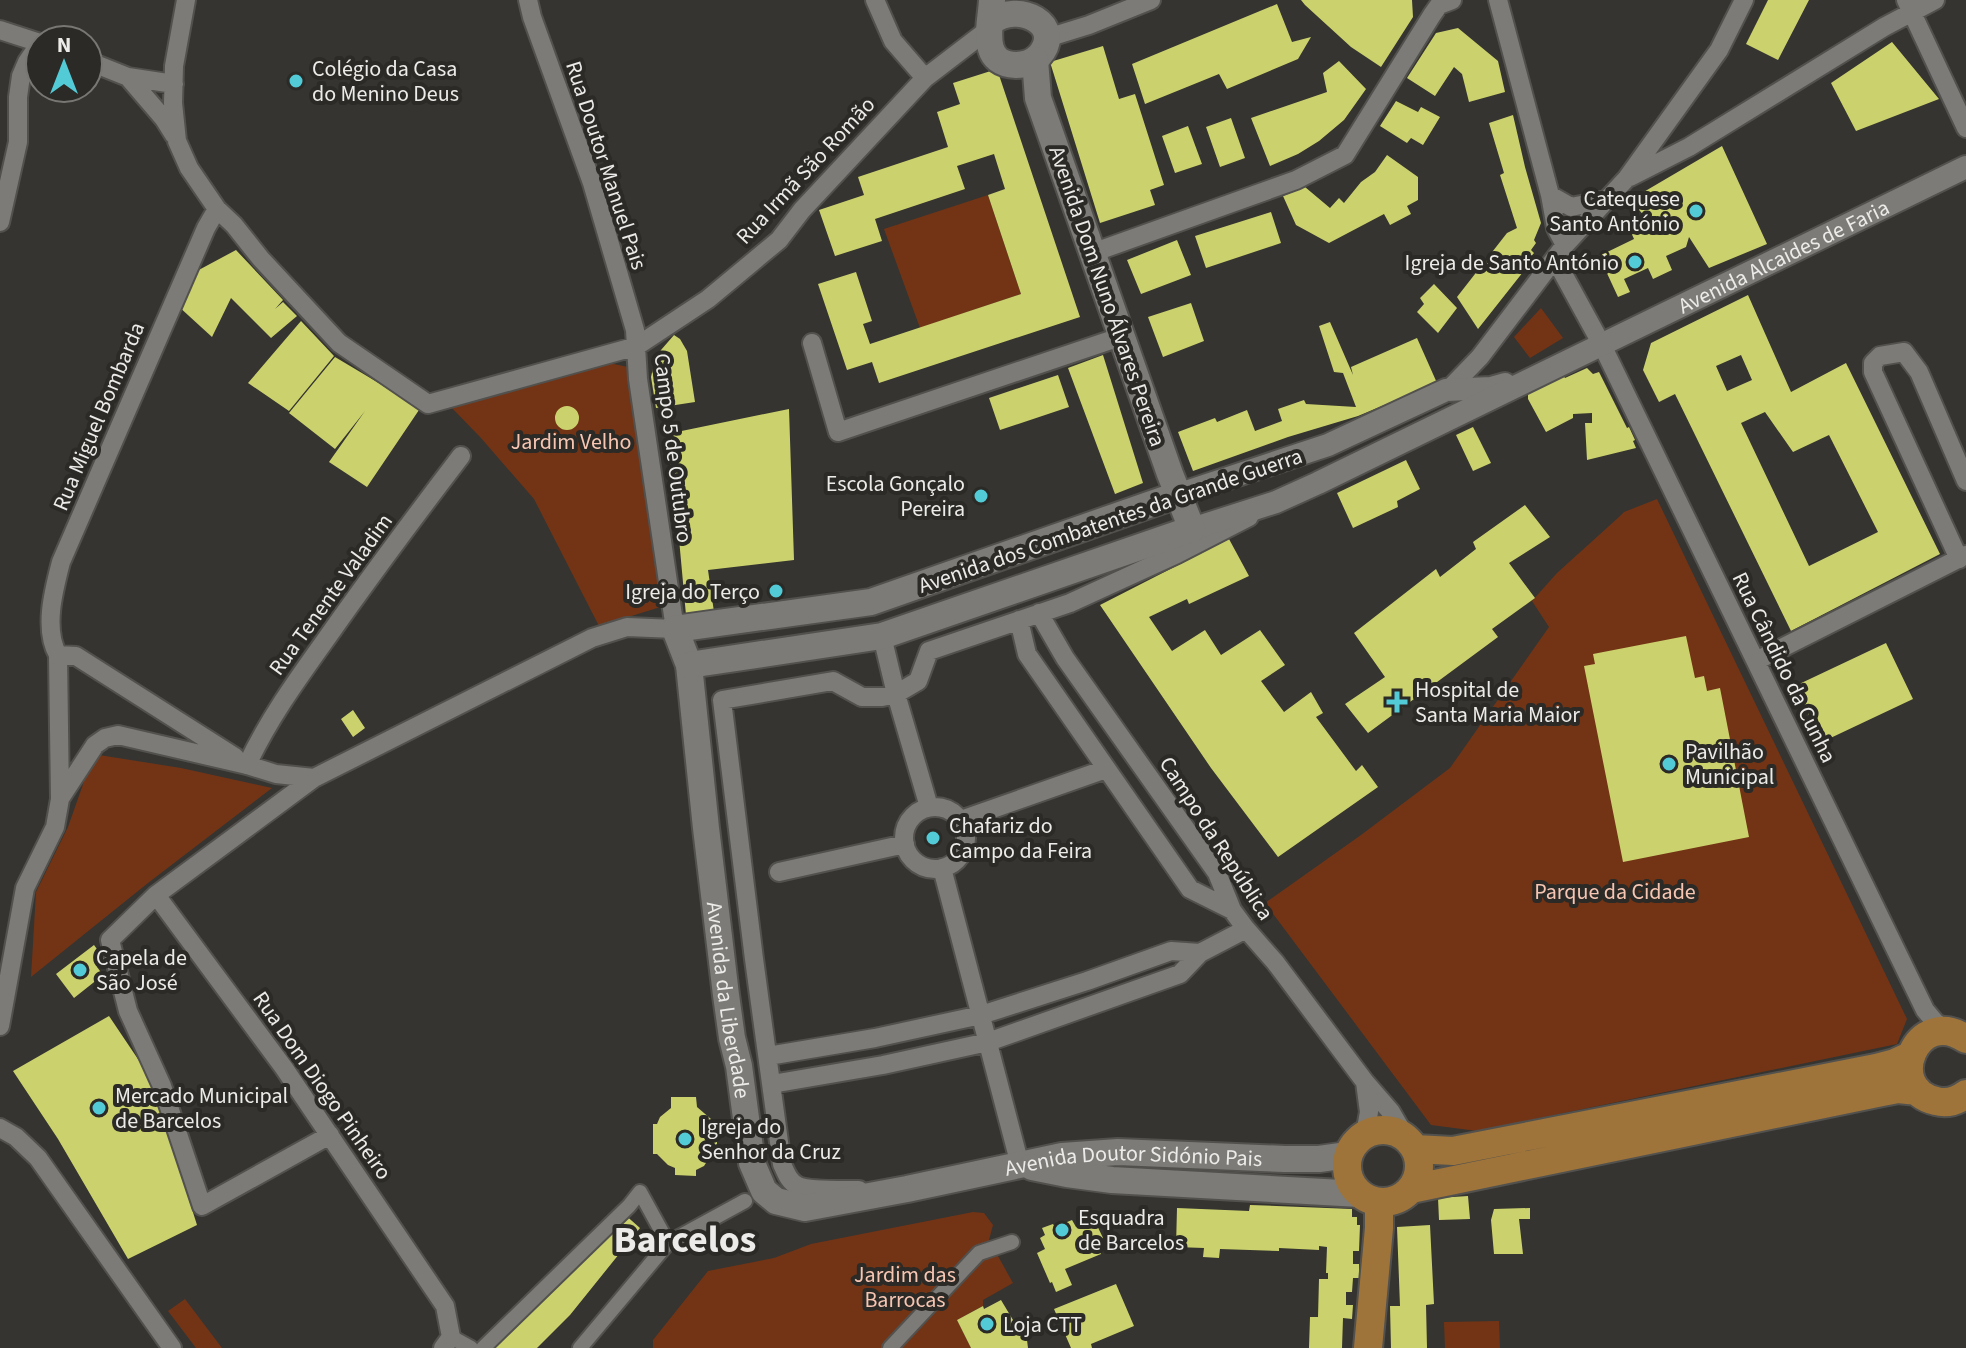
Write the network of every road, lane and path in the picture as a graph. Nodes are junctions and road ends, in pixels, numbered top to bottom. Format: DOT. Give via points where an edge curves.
graph roads {
  1 [pos="186,0"];
  2 [pos="528,0"];
  3 [pos="875,0"];
  4 [pos="1151,0"];
  5 [pos="1452,0"];
  6 [pos="1498,0"];
  7 [pos="1744,0"];
  8 [pos="1935,0"];
  9 [pos="1016,3"];
  10 [pos="1909,6"];
  11 [pos="0,30"];
  12 [pos="24,38"];
  13 [pos="1008,38"];
  14 [pos="104,67"];
  15 [pos="24,69"];
  16 [pos="174,75"];
  17 [pos="128,77"];
  18 [pos="925,78"];
  19 [pos="1966,128"];
  20 [pos="177,141"];
  21 [pos="1966,167"];
  22 [pos="1627,178"];
  23 [pos="1550,195"];
  24 [pos="1606,200"];
  25 [pos="217,209"];
  26 [pos="0,222"];
  27 [pos="1560,252"];
  28 [pos="1092,253"];
  29 [pos="1123,336"];
  30 [pos="812,343"];
  31 [pos="1602,345"];
  32 [pos="637,346"];
  33 [pos="1534,378"];
  34 [pos="1446,390"];
  35 [pos="1328,445"];
  36 [pos="1302,454"];
  37 [pos="461,456"];
  38 [pos="1340,472"];
  39 [pos="1966,481"];
  40 [pos="1318,483"];
  41 [pos="1177,495"];
  42 [pos="1276,502"];
  43 [pos="1192,529"];
  44 [pos="1177,554"];
  45 [pos="1962,557"];
  46 [pos="885,597"];
  47 [pos="859,603"];
  48 [pos="1039,613"];
  49 [pos="1019,620"];
  50 [pos="675,629"];
  51 [pos="880,636"];
  52 [pos="58,655"];
  53 [pos="1756,661"];
  54 [pos="689,665"];
  55 [pos="896,694"];
  56 [pos="247,765"];
  57 [pos="1106,769"];
  58 [pos="314,778"];
  59 [pos="60,799"];
  60 [pos="929,807"];
  61 [pos="961,820"];
  62 [pos="905,844"];
  63 [pos="942,868"];
  64 [pos="779,872"];
  65 [pos="156,895"];
  66 [pos="1232,910"];
  67 [pos="1246,929"];
  68 [pos="1200,953"];
  69 [pos="754,959"];
  70 [pos="723,962"];
  71 [pos="1087,981"];
  72 [pos="1096,1004"];
  73 [pos="981,1015"];
  74 [pos="0,1026"];
  75 [pos="1944,1036"];
  76 [pos="875,1038"];
  77 [pos="988,1042"];
  78 [pos="768,1056"];
  79 [pos="883,1065"];
  80 [pos="1365,1082"];
  81 [pos="772,1084"];
  82 [pos="1918,1091"];
  83 [pos="1966,1094"];
  84 [pos="1657,1125"];
  85 [pos="0,1128"];
  86 [pos="330,1135"];
  87 [pos="1410,1144"];
  88 [pos="1357,1145"];
  89 [pos="1020,1165"];
  90 [pos="907,1189"];
  91 [pos="1411,1189"];
  92 [pos="1369,1198"];
  93 [pos="745,1201"];
  94 [pos="1012,1242"];
  95 [pos="668,1243"];
  96 [pos="447,1343"];
  97 [pos="172,1348"];
  98 [pos="471,1348"];
  99 [pos="483,1348"];
  100 [pos="580,1348"];
  101 [pos="890,1348"];
  102 [pos="1368,1348"];
  1 -- 16 [label="street"];
  2 -- 32 [label="street, Rua Doutor Manuel Pais" via="592,183"];
  3 -- 18 [label="street" via="893,41"];
  4 -- 13 [label="street, Rua Irmã São Romão" via="1089,25"];
  5 -- 28 [label="street" via="1432,15 1345,155 1296,180"];
  6 -- 23 [label="street, Rua Cândido da Cunha"];
  7 -- 22 [label="street" via="1719,50"];
  8 -- 10 [label="street"];
  9 -- 13 [label="main road, Avenida Dom Nuno Álvares Pereira" via="1003,10"];
  9 -- 13 [label="main road, Avenida Dom Nuno Álvares Pereira" via="1044,23"];
  10 -- 19 [label="street"];
  10 -- 22 [label="street" via="1884,27 1689,147"];
  11 -- 12 [label="street"];
  13 -- 18 [label="street, Rua Irmã São Romão" via="957,53"];
  13 -- 28 [label="main road, Avenida Dom Nuno Álvares Pereira" via="1038,98"];
  14 -- 17 [label="street"];
  15 -- 26 [label="street" via="18,142"];
  16 -- 17 [label="street"];
  16 -- 20 [label="street"];
  17 -- 20 [label="street"];
  18 -- 32 [label="street, Rua Irmã São Romão" via="779,240 708,299"];
  20 -- 25 [label="street"];
  21 -- 31 [label="street, Avenida Alcaides de Faria"];
  22 -- 24 [label="street"];
  23 -- 24 [label="street" via="1571,207"];
  23 -- 27 [label="street, Rua Cândido da Cunha"];
  24 -- 27 [label="street"];
  25 -- 32 [label="street, Campo 5 de Outubro" via="339,343 428,404"];
  25 -- 52 [label="street, Rua Miguel Bombarda" via="61,562 51,627"];
  27 -- 31 [label="street, Rua Cândido da Cunha"];
  27 -- 34 [label="street" via="1480,357"];
  28 -- 29 [label="main road, Avenida Dom Nuno Álvares Pereira"];
  29 -- 30 [label="street" via="838,432"];
  29 -- 41 [label="main road, Avenida Dom Nuno Álvares Pereira"];
  31 -- 33 [label="street, Avenida dos Combatentes da Grande Guerra"];
  31 -- 53 [label="street, Rua Cândido da Cunha"];
  32 -- 50 [label="street, Campo 5 de Outubro"];
  33 -- 34 [label="street, Avenida dos Combatentes da Grande Guerra" via="1491,388"];
  33 -- 38 [label="street, Avenida dos Combatentes da Grande Guerra"];
  34 -- 35 [label="street, Avenida dos Combatentes da Grande Guerra"];
  35 -- 36 [label="street, Avenida dos Combatentes da Grande Guerra"];
  35 -- 38 [label="street"];
  36 -- 40 [label="street" via="1306,470"];
  36 -- 41 [label="street, Avenida dos Combatentes da Grande Guerra"];
  37 -- 56 [label="street, Rua Tenente Valadim" via="292,686"];
  38 -- 40 [label="street, Avenida dos Combatentes da Grande Guerra"];
  39 -- 45 [label="street" via="1909,357 1904,352 1880,356 1873,372"];
  40 -- 42 [label="street, Avenida dos Combatentes da Grande Guerra"];
  41 -- 43 [label="main road, Avenida Dom Nuno Álvares Pereira"];
  41 -- 46 [label="main road, Avenida dos Combatentes da Grande Guerra"];
  42 -- 43 [label="street, Avenida dos Combatentes da Grande Guerra"];
  42 -- 44 [label="street"];
  43 -- 44 [label="street"];
  43 -- 51 [label="main road, Avenida dos Combatentes da Grande Guerra"];
  44 -- 48 [label="street"];
  45 -- 53 [label="street"];
  46 -- 47 [label="main road, Avenida dos Combatentes da Grande Guerra"];
  46 -- 51 [label="main road" via="893,612"];
  47 -- 50 [label="main road, Avenida dos Combatentes da Grande Guerra"];
  47 -- 51 [label="main road" via="859,621"];
  48 -- 49 [label="street"];
  48 -- 66 [label="street, Campo da República" via="1217,873"];
  49 -- 55 [label="street" via="929,651 918,681"];
  49 -- 57 [label="street" via="1027,654"];
  50 -- 54 [label="main road, Avenida da Liberdade"];
  50 -- 58 [label="street" via="627,627 592,638"];
  51 -- 54 [label="main road, Avenida dos Combatentes da Grande Guerra"];
  51 -- 55 [label="street"];
  52 -- 56 [label="street" via="76,656"];
  52 -- 59 [label="street, Rua Miguel Bombarda"];
  53 -- 75 [label="street, Rua Cândido da Cunha"];
  54 -- 70 [label="main road, Avenida da Liberdade"];
  55 -- 60 [label="street"];
  55 -- 69 [label="street" via="862,697 833,681 722,700"];
  56 -- 58 [label="street"];
  56 -- 59 [label="street" via="118,735 95,745"];
  57 -- 61 [label="street"];
  57 -- 66 [label="street" via="1190,889"];
  58 -- 65 [label="street"];
  59 -- 74 [label="street" via="55,827 25,888"];
  60 -- 61 [label="street" via="941,807"];
  60 -- 62 [label="street" via="910,821"];
  61 -- 63 [label="street" via="966,844 953,863"];
  62 -- 63 [label="street" via="918,864"];
  62 -- 64 [label="street"];
  63 -- 73 [label="street"];
  65 -- 86 [label="street, Rua Dom Diogo Pinheiro"];
  65 -- 86 [label="street" via="110,940 128,1011 162,1086 202,1206"];
  66 -- 67 [label="street, Campo da República"];
  67 -- 68 [label="street"];
  67 -- 80 [label="street, Campo da República"];
  68 -- 71 [label="street" via="1171,951"];
  68 -- 72 [label="street" via="1180,974"];
  69 -- 70 [label="street"];
  69 -- 78 [label="street"];
  70 -- 90 [label="main road, Avenida da Liberdade" via="752,1163 764,1191 776,1201 805,1208"];
  71 -- 72 [label="street"];
  71 -- 73 [label="street"];
  72 -- 77 [label="street"];
  73 -- 76 [label="street"];
  73 -- 77 [label="street"];
  75 -- 82 [label="main road" via="1908,1071"];
  75 -- 84 [label="main road" via="1895,1063"];
  76 -- 78 [label="street"];
  76 -- 79 [label="street"];
  77 -- 79 [label="street"];
  77 -- 89 [label="street"];
  78 -- 81 [label="street"];
  79 -- 81 [label="street"];
  80 -- 87 [label="street, Campo da República"];
  80 -- 88 [label="street" via="1369,1112"];
  81 -- 90 [label="street" via="782,1164 796,1185"];
  82 -- 83 [label="main road" via="1938,1102"];
  82 -- 84 [label="main road" via="1898,1089"];
  84 -- 87 [label="main road" via="1453,1151"];
  84 -- 91 [label="main road"];
  85 -- 97 [label="street" via="38,1158"];
  86 -- 96 [label="street, Rua Dom Diogo Pinheiro" via="445,1306"];
  87 -- 88 [label="main road" via="1386,1130 1375,1131"];
  87 -- 91 [label="main road" via="1419,1170"];
  88 -- 89 [label="main road, Avenida Doutor Sidónio Pais" via="1319,1159 1118,1152"];
  88 -- 92 [label="main road" via="1346,1166 1348,1176"];
  89 -- 90 [label="main road, Avenida da Liberdade"];
  89 -- 92 [label="main road, Avenida Doutor Sidónio Pais" via="1112,1180"];
  91 -- 92 [label="main road" via="1390,1201"];
  92 -- 102 [label="main road" via="1379,1228"];
  93 -- 95 [label="street"];
  94 -- 101 [label="street" via="979,1253"];
  95 -- 99 [label="street" via="640,1192"];
  95 -- 100 [label="street"];
  96 -- 98 [label="street"];
}
